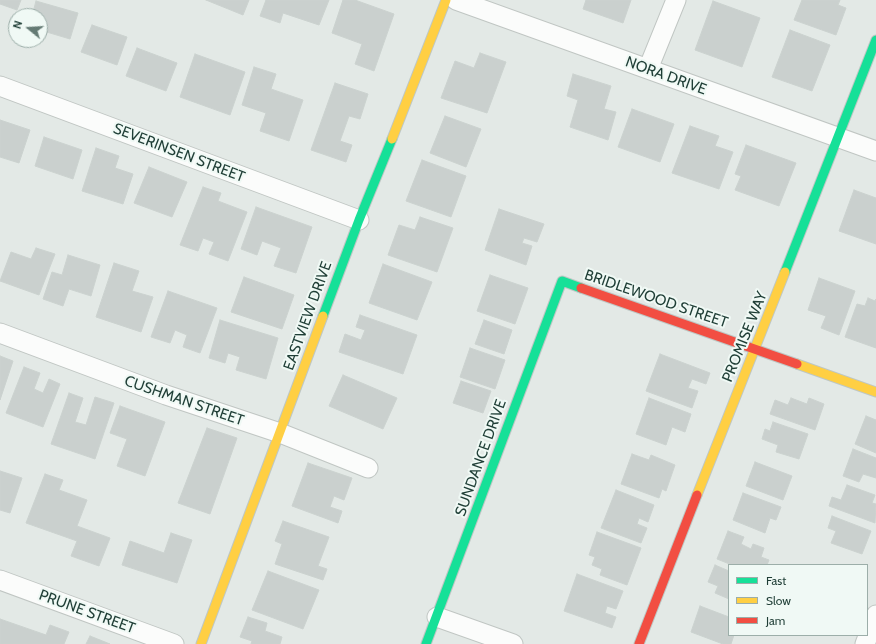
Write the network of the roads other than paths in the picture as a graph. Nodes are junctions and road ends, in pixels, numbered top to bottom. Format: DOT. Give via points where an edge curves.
graph roads {
  1 [pos="446,0"];
  2 [pos="456,0"];
  3 [pos="676,0"];
  4 [pos="876,40"];
  5 [pos="648,69"];
  6 [pos="0,86"];
  7 [pos="839,138"];
  8 [pos="876,151"];
  9 [pos="359,220"];
  10 [pos="562,281"];
  11 [pos="0,333"];
  12 [pos="756,349"];
  13 [pos="876,392"];
  14 [pos="280,434"];
  15 [pos="368,468"];
  16 [pos="0,580"];
  17 [pos="876,615"];
  18 [pos="437,617"];
  19 [pos="174,644"];
  20 [pos="201,644"];
  21 [pos="426,644"];
  22 [pos="513,644"];
  23 [pos="639,644"];
  24 [pos="865,644"];
  1 -- 9 [label="street, EASTVIEW DRIVE"];
  2 -- 5 [label="street, NORA DRIVE"];
  3 -- 5 [label="street"];
  4 -- 7 [label="street, PROMISE WAY"];
  5 -- 7 [label="street, NORA DRIVE"];
  6 -- 9 [label="street, SEVERINSEN STREET"];
  7 -- 8 [label="street, NORA DRIVE"];
  7 -- 12 [label="street, PROMISE WAY"];
  9 -- 14 [label="street, EASTVIEW DRIVE"];
  10 -- 12 [label="street, BRIDLEWOOD STREET"];
  10 -- 18 [label="street, SUNDANCE DRIVE"];
  11 -- 14 [label="street, CUSHMAN STREET" via="159,393"];
  12 -- 13 [label="street, BRIDLEWOOD STREET"];
  12 -- 23 [label="street, PROMISE WAY"];
  14 -- 15 [label="street, CUSHMAN STREET"];
  14 -- 20 [label="street, EASTVIEW DRIVE"];
  16 -- 19 [label="street, PRUNE STREET"];
  17 -- 24 [label="street"];
  18 -- 21 [label="street, SUNDANCE DRIVE"];
  18 -- 22 [label="street"];
}
